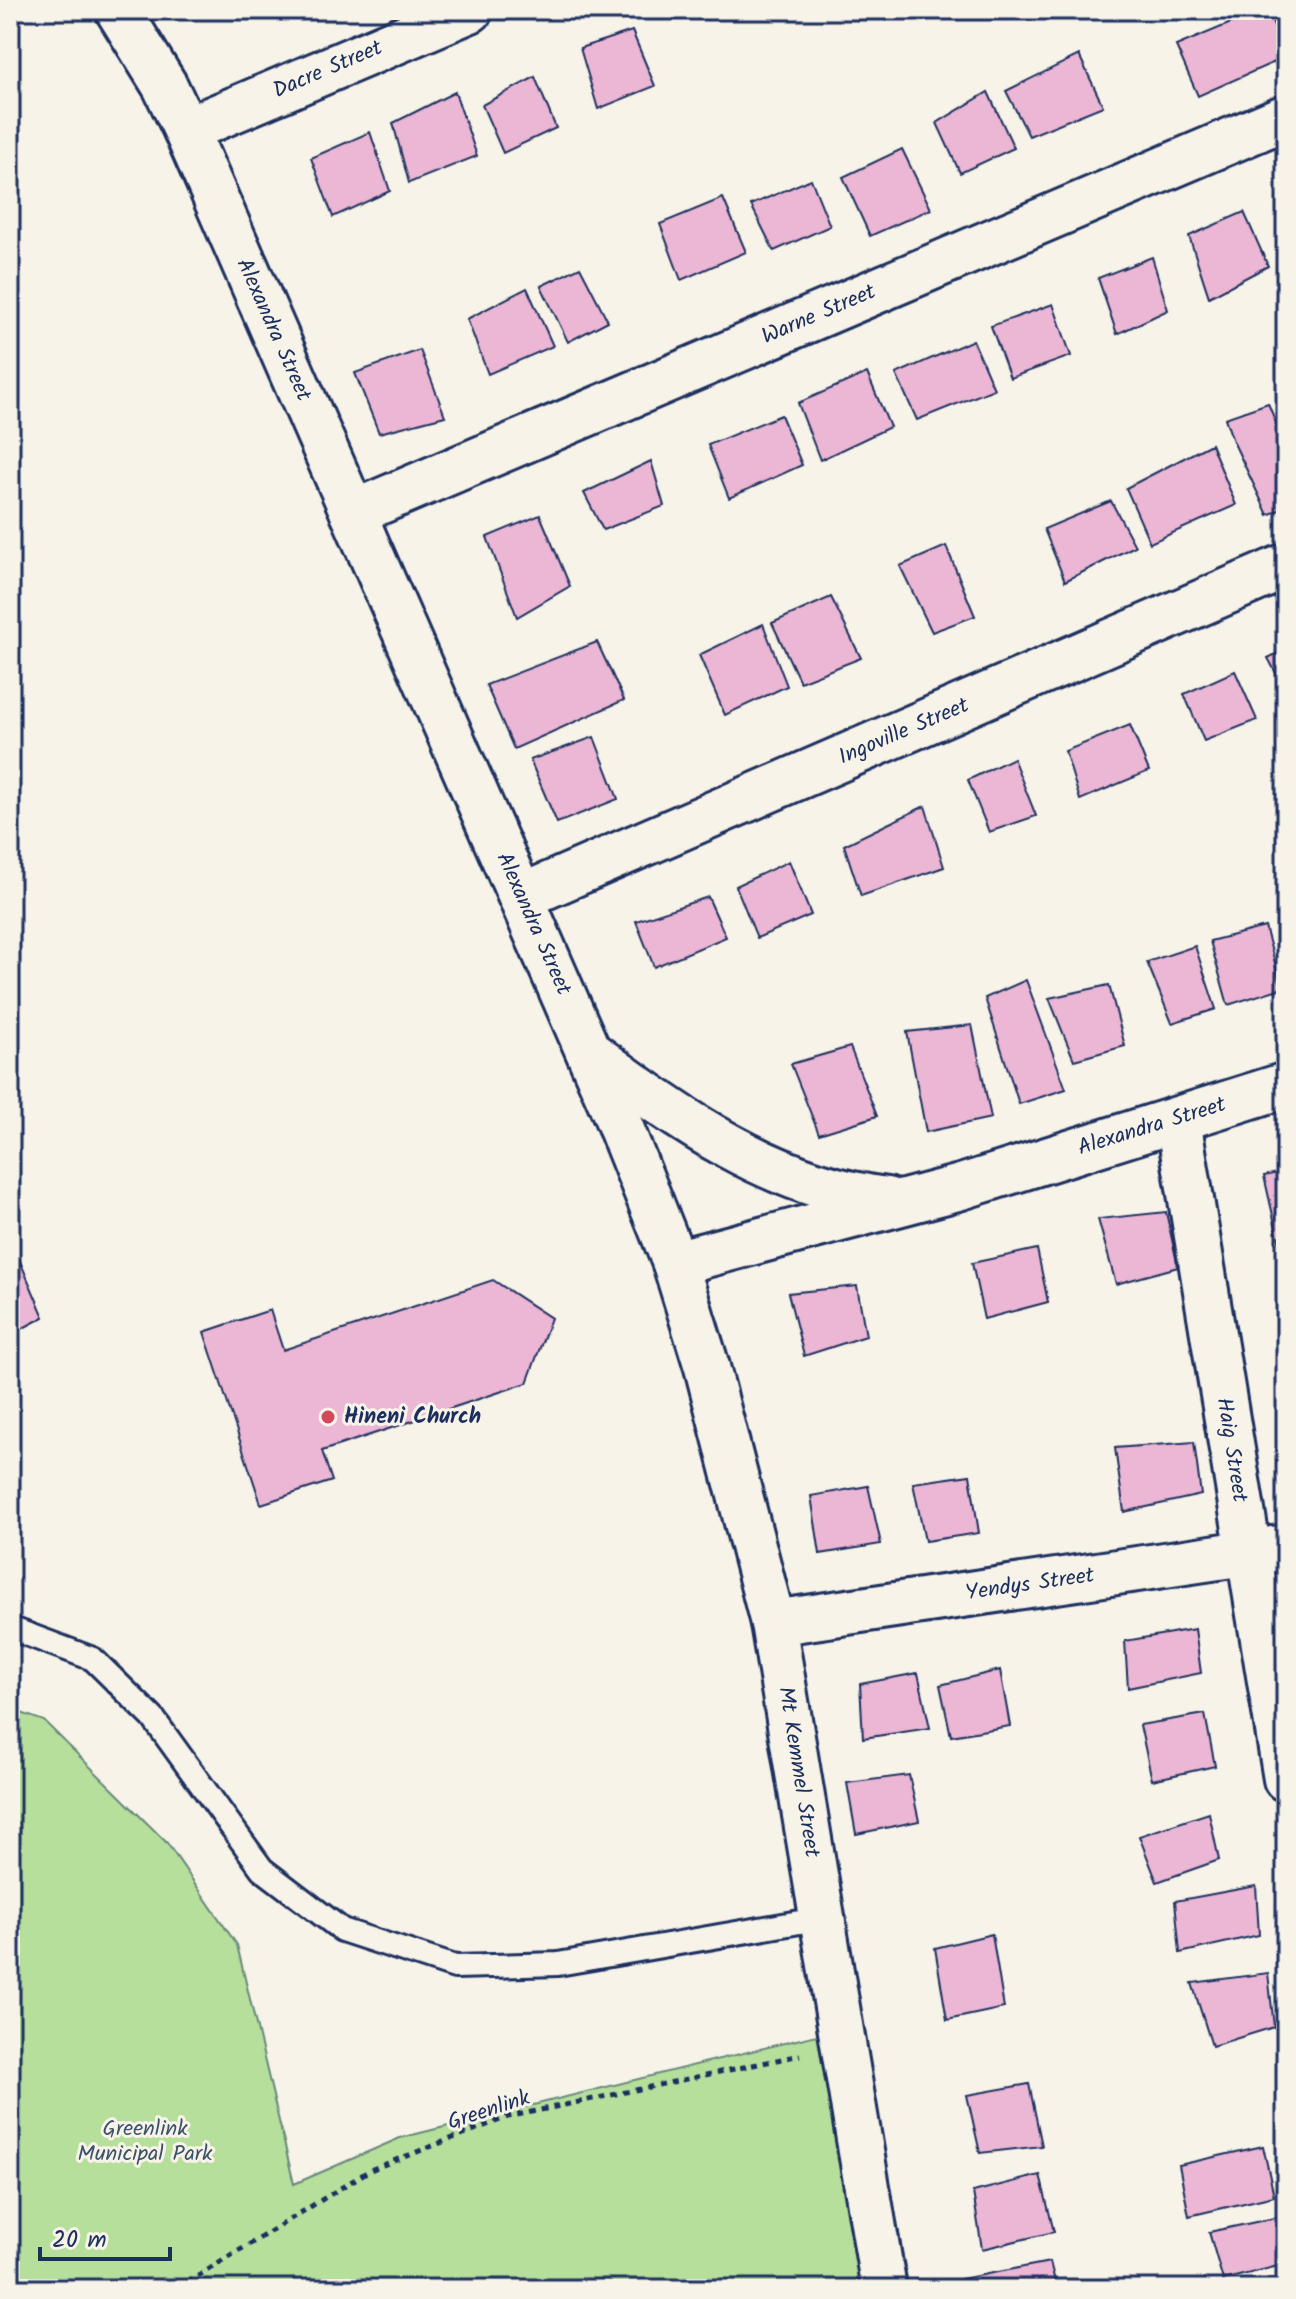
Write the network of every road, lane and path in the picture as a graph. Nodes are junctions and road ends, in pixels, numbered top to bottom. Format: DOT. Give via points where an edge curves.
graph roads {
  1 [pos="118,10"];
  2 [pos="470,10"];
  3 [pos="1286,117"];
  4 [pos="186,130"];
  5 [pos="353,513"];
  6 [pos="1286,566"];
  7 [pos="521,897"];
  8 [pos="588,1051"];
  9 [pos="1286,1085"];
  10 [pos="1178,1120"];
  11 [pos="901,1201"];
  12 [pos="675,1263"];
  13 [pos="1267,1550"];
  14 [pos="773,1623"];
  15 [pos="10,1628"];
  16 [pos="1286,1779"];
  17 [pos="823,1918"];
  18 [pos="844,2045"];
  19 [pos="177,2289"];
  20 [pos="884,2289"];
  1 -- 4 [label="street, Alexandra Street"];
  2 -- 4 [label="street, Dacre Street"];
  3 -- 5 [label="street, Warne Street"];
  4 -- 5 [label="street, Alexandra Street"];
  5 -- 7 [label="street, Alexandra Street"];
  6 -- 7 [label="street, Ingoville Street"];
  7 -- 8 [label="street, Alexandra Street"];
  8 -- 11 [label="street" via="670,1110 764,1165 832,1190"];
  8 -- 12 [label="street, Alexandra Street"];
  9 -- 10 [label="street, Alexandra Street"];
  10 -- 11 [label="street, Alexandra Street"];
  10 -- 13 [label="street, Haig Street"];
  11 -- 12 [label="street, Alexandra Street"];
  12 -- 14 [label="street, Mt Kemmel Street"];
  13 -- 14 [label="street, Yendys Street"];
  13 -- 16 [label="street, Haig Street"];
  14 -- 17 [label="street, Mt Kemmel Street"];
  15 -- 17 [label="lane" via="93,1659 153,1718 262,1869 342,1930 455,1967 558,1964"];
  17 -- 18 [label="street, Mt Kemmel Street"];
  18 -- 19 [label="path, Greenlink" via="508,2117 370,2170"];
  18 -- 20 [label="street, Mt Kemmel Street"];
}
